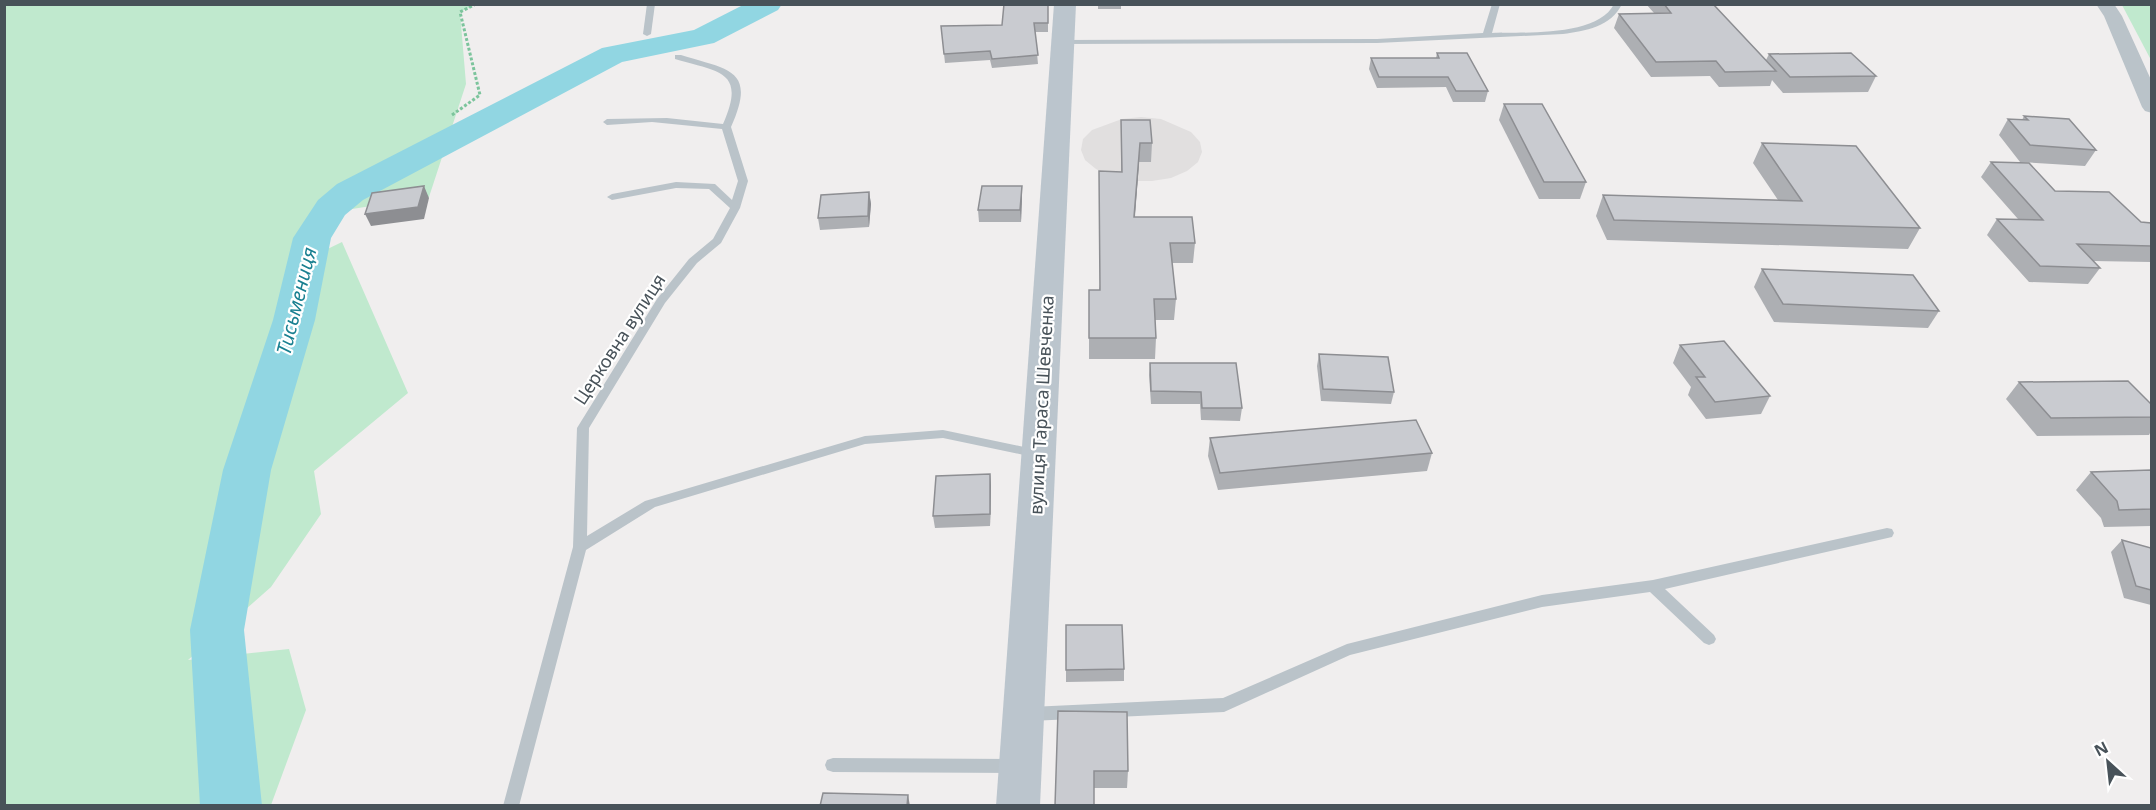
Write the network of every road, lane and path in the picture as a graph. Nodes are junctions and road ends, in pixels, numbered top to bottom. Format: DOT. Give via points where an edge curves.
graph roads {
  1 [pos="476,4"];
  2 [pos="651,4"];
  3 [pos="1065,4"];
  4 [pos="1496,4"];
  5 [pos="1618,4"];
  6 [pos="2105,4"];
  7 [pos="647,33"];
  8 [pos="1487,35"];
  9 [pos="1062,42"];
  10 [pos="678,57"];
  11 [pos="2151,107"];
  12 [pos="452,115"];
  13 [pos="607,122"];
  14 [pos="726,128"];
  15 [pos="612,197"];
  16 [pos="735,208"];
  17 [pos="1038,454"];
  18 [pos="1887,533"];
  19 [pos="580,547"];
  20 [pos="1653,586"];
  21 [pos="1709,639"];
  22 [pos="1023,715"];
  23 [pos="833,765"];
  24 [pos="1020,766"];
  25 [pos="511,806"];
  26 [pos="1018,806"];
  1 -- 12 [label="path" via="460,12 480,95"];
  2 -- 7 [label="lane"];
  3 -- 9 [label="main road, вулиця Тараса Шевченка"];
  4 -- 8 [label="lane"];
  5 -- 8 [label="lane" via="1616,12 1578,30"];
  6 -- 11 [label="street"];
  8 -- 9 [label="lane" via="1377,41"];
  9 -- 17 [label="main road, вулиця Тараса Шевченка"];
  10 -- 14 [label="lane" via="737,81 736,109"];
  13 -- 14 [label="lane" via="683,120"];
  14 -- 16 [label="lane, Церковна вулиця" via="743,181"];
  15 -- 16 [label="lane" via="676,185 712,186"];
  16 -- 19 [label="lane, Церковна вулиця" via="717,241 693,261 661,301 584,428"];
  17 -- 19 [label="lane" via="943,434 866,440 650,504"];
  17 -- 22 [label="main road, вулиця Тараса Шевченка"];
  18 -- 20 [label="lane"];
  19 -- 25 [label="lane, Церковна вулиця"];
  20 -- 21 [label="lane"];
  20 -- 22 [label="lane" via="1542,601 1347,650 1224,705"];
  22 -- 24 [label="main road, вулиця Тараса Шевченка"];
  23 -- 24 [label="lane"];
  24 -- 26 [label="main road, вулиця Тараса Шевченка"];
}
